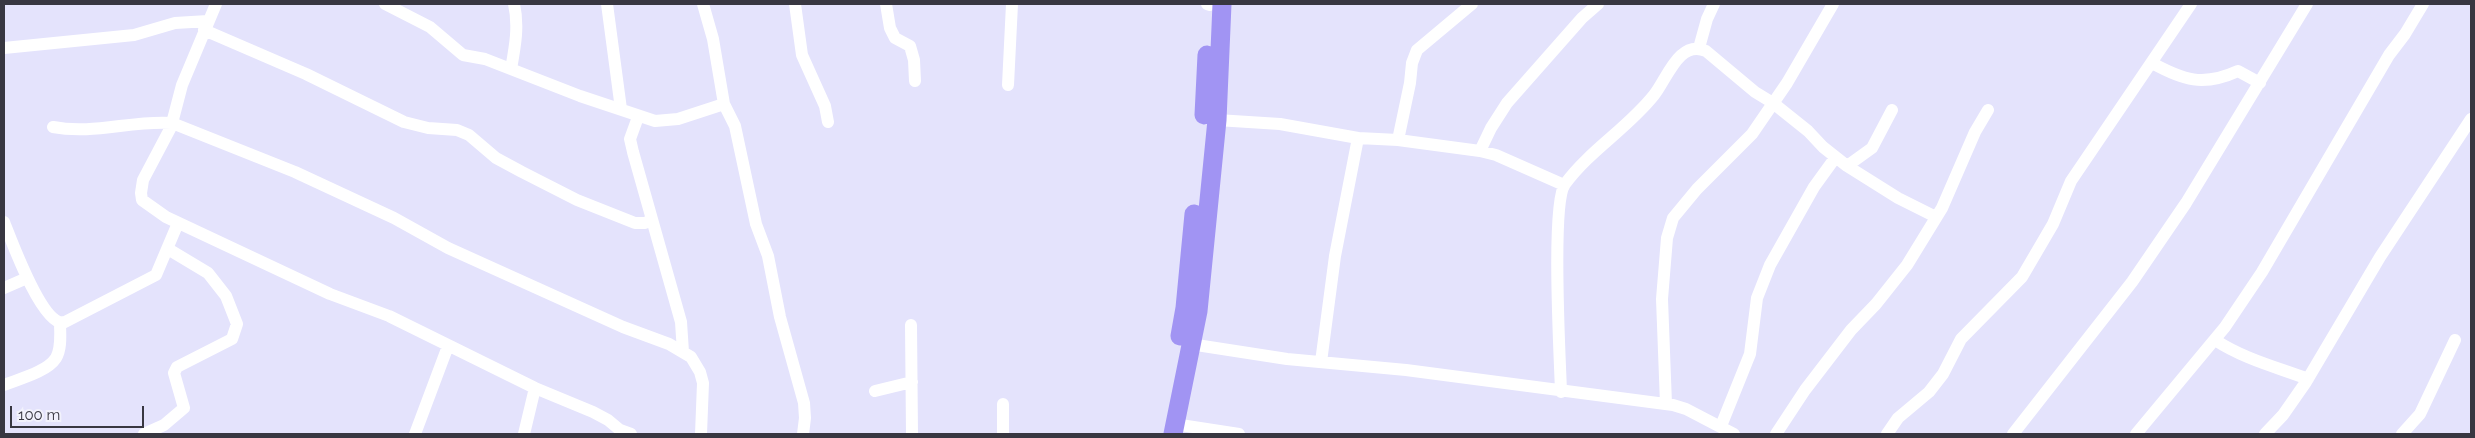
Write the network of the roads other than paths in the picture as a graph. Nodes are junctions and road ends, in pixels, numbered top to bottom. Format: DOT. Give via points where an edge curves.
graph roads {
  1 [pos="216,4"];
  2 [pos="385,4"];
  3 [pos="514,4"];
  4 [pos="607,4"];
  5 [pos="703,4"];
  6 [pos="795,4"];
  7 [pos="886,4"];
  8 [pos="1012,4"];
  9 [pos="1212,4"];
  10 [pos="1472,4"];
  11 [pos="1598,4"];
  12 [pos="1714,4"];
  13 [pos="1834,4"];
  14 [pos="2191,4"];
  15 [pos="2307,4"];
  16 [pos="2423,4"];
  17 [pos="206,26"];
  18 [pos="4,48"];
  19 [pos="1699,48"];
  20 [pos="2152,63"];
  21 [pos="511,69"];
  22 [pos="915,81"];
  23 [pos="2260,83"];
  24 [pos="1008,85"];
  25 [pos="1773,103"];
  26 [pos="724,104"];
  27 [pos="622,109"];
  28 [pos="1892,110"];
  29 [pos="1988,110"];
  30 [pos="638,117"];
  31 [pos="2471,119"];
  32 [pos="1217,120"];
  33 [pos="828,122"];
  34 [pos="172,123"];
  35 [pos="54,126"];
  36 [pos="1358,138"];
  37 [pos="1398,140"];
  38 [pos="1480,151"];
  39 [pos="1835,158"];
  40 [pos="1847,166"];
  41 [pos="1564,185"];
  42 [pos="1936,217"];
  43 [pos="651,220"];
  44 [pos="4,222"];
  45 [pos="178,223"];
  46 [pos="168,249"];
  47 [pos="27,278"];
  48 [pos="4,288"];
  49 [pos="60,322"];
  50 [pos="911,325"];
  51 [pos="2215,340"];
  52 [pos="2455,340"];
  53 [pos="1190,344"];
  54 [pos="448,346"];
  55 [pos="683,352"];
  56 [pos="1321,362"];
  57 [pos="2308,379"];
  58 [pos="912,382"];
  59 [pos="4,384"];
  60 [pos="534,388"];
  61 [pos="875,391"];
  62 [pos="1561,392"];
  63 [pos="1003,404"];
  64 [pos="1666,404"];
  65 [pos="1722,426"];
  66 [pos="1169,431"];
  67 [pos="623,433"];
  68 [pos="144,434"];
  69 [pos="415,434"];
  70 [pos="524,434"];
  71 [pos="701,434"];
  72 [pos="803,434"];
  73 [pos="912,434"];
  74 [pos="1003,434"];
  75 [pos="1239,434"];
  76 [pos="1734,434"];
  77 [pos="1776,434"];
  78 [pos="1888,434"];
  79 [pos="2013,434"];
  80 [pos="2136,434"];
  81 [pos="2265,434"];
  82 [pos="2402,434"];
  1 -- 17 [label="street"];
  2 -- 21 [label="street" via="430,27 463,54"];
  3 -- 21 [label="street" via="516,38"];
  4 -- 27 [label="street"];
  5 -- 26 [label="street" via="713,39"];
  6 -- 33 [label="street" via="802,55 825,106"];
  7 -- 22 [label="street" via="895,38 910,46"];
  8 -- 24 [label="street"];
  9 -- 32 [label="highway"];
  9 -- 66 [label="highway" via="1185,308"];
  10 -- 37 [label="street" via="1417,50"];
  11 -- 38 [label="street" via="1507,103 1490,128"];
  12 -- 19 [label="street"];
  13 -- 25 [label="street"];
  14 -- 20 [label="street"];
  15 -- 23 [label="street"];
  16 -- 51 [label="street" via="2389,55 2262,272"];
  17 -- 18 [label="street" via="175,23 134,35"];
  17 -- 34 [label="street" via="182,85"];
  17 -- 43 [label="street" via="404,122 463,133 496,158 576,200 635,223"];
  19 -- 25 [label="street"];
  19 -- 41 [label="street" via="1679,56 1654,94"];
  20 -- 23 [label="street" via="2184,79 2219,78 2238,71"];
  20 -- 78 [label="street" via="2071,181 2053,224 2022,277 1961,339 1943,374 1929,392 1898,418"];
  21 -- 27 [label="street"];
  23 -- 79 [label="street" via="2186,203 2132,282"];
  25 -- 39 [label="street"];
  25 -- 64 [label="street" via="1752,134 1680,207 1669,227 1662,299"];
  26 -- 30 [label="street" via="668,121"];
  26 -- 72 [label="street" via="736,133 756,224 768,256 780,317 804,403"];
  27 -- 30 [label="street"];
  28 -- 40 [label="street" via="1872,148"];
  29 -- 42 [label="street" via="1974,132"];
  30 -- 43 [label="street" via="630,139"];
  31 -- 57 [label="street" via="2380,257"];
  32 -- 36 [label="street" via="1280,124"];
  32 -- 53 [label="highway" via="1198,311"];
  34 -- 35 [label="street" via="72,130"];
  34 -- 45 [label="street" via="149,167 140,193 146,204"];
  34 -- 55 [label="street" via="295,172 394,218 448,248"];
  36 -- 37 [label="street"];
  36 -- 56 [label="street" via="1335,256"];
  37 -- 38 [label="street"];
  38 -- 41 [label="street" via="1504,158"];
  39 -- 40 [label="street"];
  39 -- 65 [label="street" via="1814,187 1770,265 1757,298 1750,354"];
  40 -- 42 [label="street"];
  41 -- 62 [label="street" via="1557,248"];
  42 -- 77 [label="street" via="1907,265 1851,330"];
  43 -- 55 [label="street" via="681,322"];
  44 -- 47 [label="street"];
  45 -- 46 [label="street"];
  45 -- 54 [label="street" via="330,294 389,316"];
  46 -- 49 [label="street" via="159,270 150,279 119,292 70,320"];
  46 -- 68 [label="street" via="208,273 226,296 236,324 232,339 177,367 174,373 184,408 164,425"];
  47 -- 48 [label="street"];
  47 -- 49 [label="street" via="45,309"];
  49 -- 59 [label="street" via="56,357 47,366"];
  50 -- 58 [label="street"];
  51 -- 57 [label="street" via="2234,352"];
  51 -- 80 [label="street"];
  52 -- 82 [label="street" via="2420,414"];
  53 -- 56 [label="street"];
  53 -- 66 [label="highway"];
  54 -- 60 [label="street"];
  54 -- 69 [label="street"];
  55 -- 71 [label="street" via="695,362 703,383"];
  56 -- 62 [label="street" via="1406,370"];
  57 -- 81 [label="street"];
  58 -- 61 [label="street"];
  58 -- 73 [label="street"];
  60 -- 67 [label="street" via="593,412"];
  60 -- 70 [label="street"];
  62 -- 64 [label="street"];
  63 -- 74 [label="street"];
  64 -- 65 [label="street" via="1686,409"];
  65 -- 76 [label="street"];
  66 -- 75 [label="street"];
}
